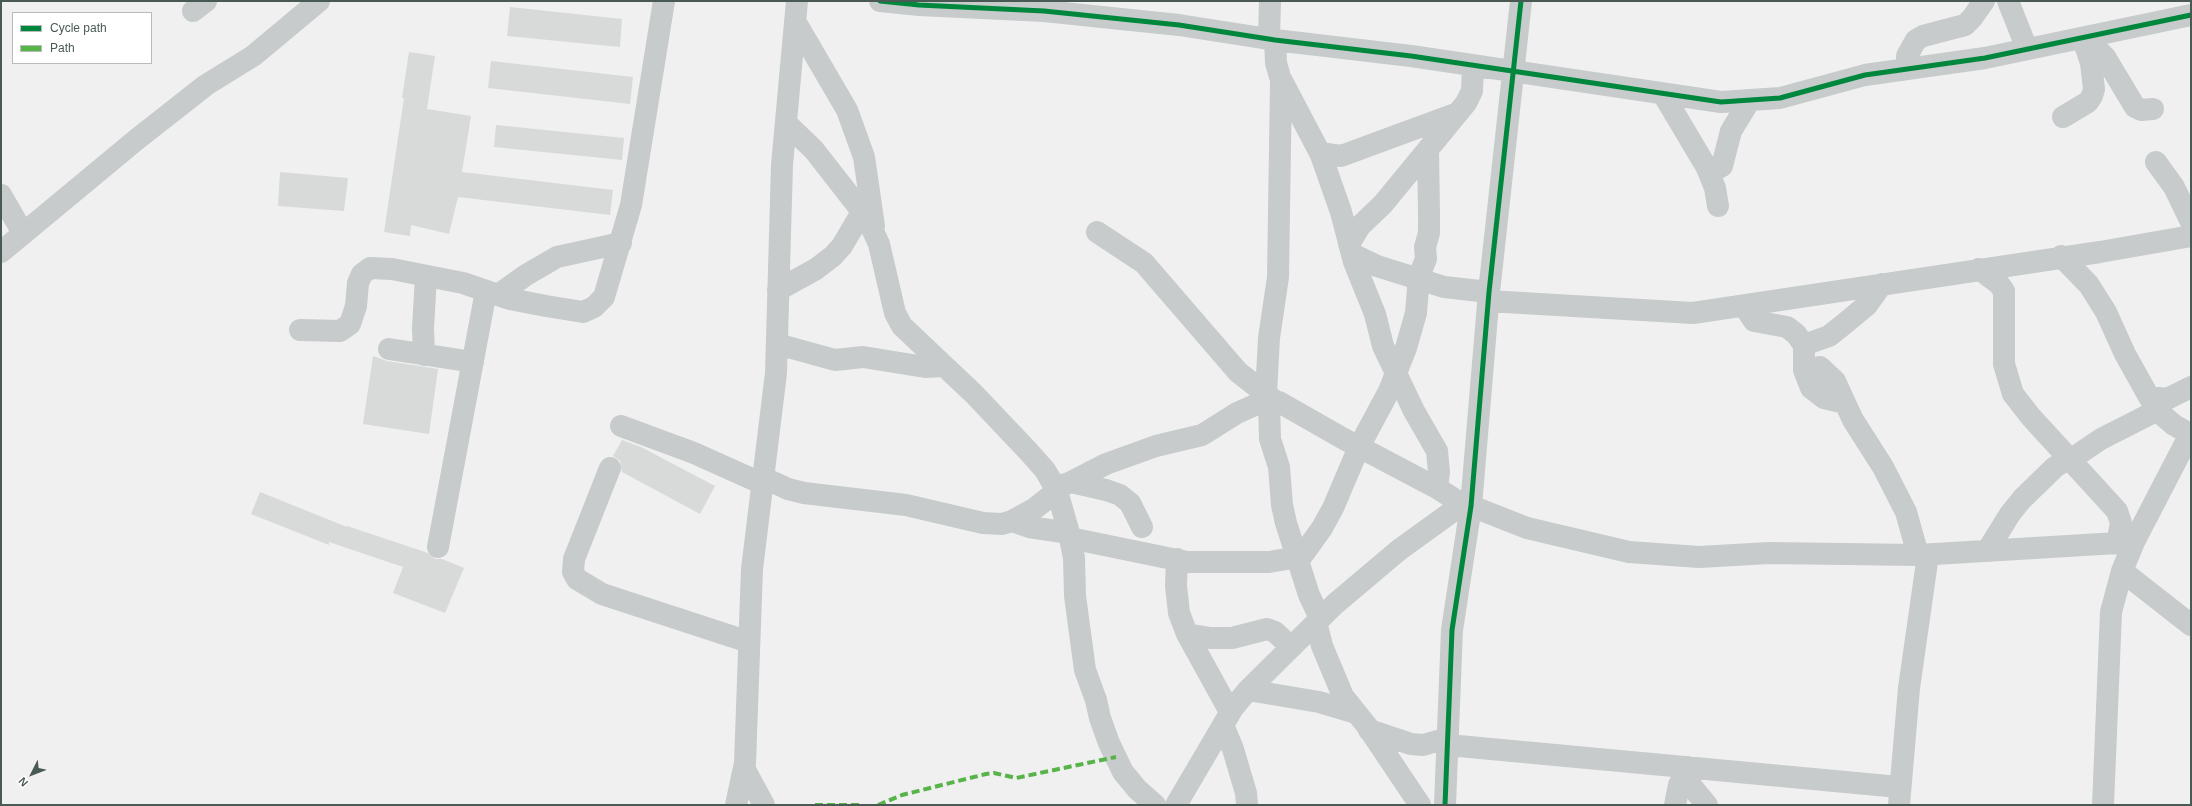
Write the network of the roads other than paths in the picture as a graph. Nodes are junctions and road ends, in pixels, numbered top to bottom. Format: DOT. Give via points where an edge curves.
graph roads {
  1 [pos="319,1"];
  2 [pos="664,1"];
  3 [pos="880,1"];
  4 [pos="1270,1"];
  5 [pos="1521,1"];
  6 [pos="1984,1"];
  7 [pos="2008,1"];
  8 [pos="918,3"];
  9 [pos="1044,6"];
  10 [pos="796,11"];
  11 [pos="2191,15"];
  12 [pos="1272,40"];
  13 [pos="2085,44"];
  14 [pos="2027,49"];
  15 [pos="1473,66"];
  16 [pos="1908,69"];
  17 [pos="1512,72"];
  18 [pos="1281,81"];
  19 [pos="1663,94"];
  20 [pos="1750,100"];
  21 [pos="2154,109"];
  22 [pos="1456,114"];
  23 [pos="2063,117"];
  24 [pos="786,123"];
  25 [pos="1428,149"];
  26 [pos="1320,152"];
  27 [pos="2156,162"];
  28 [pos="1709,173"];
  29 [pos="1,195"];
  30 [pos="1718,206"];
  31 [pos="862,212"];
  32 [pos="2191,222"];
  33 [pos="1097,232"];
  34 [pos="23,233"];
  35 [pos="875,235"];
  36 [pos="2191,236"];
  37 [pos="621,243"];
  38 [pos="1350,249"];
  39 [pos="1,252"];
  40 [pos="2061,256"];
  41 [pos="1979,270"];
  42 [pos="426,277"];
  43 [pos="1419,279"];
  44 [pos="1882,284"];
  45 [pos="778,290"];
  46 [pos="492,293"];
  47 [pos="1488,297"];
  48 [pos="1744,306"];
  49 [pos="300,330"];
  50 [pos="776,344"];
  51 [pos="1804,345"];
  52 [pos="389,349"];
  53 [pos="424,355"];
  54 [pos="473,362"];
  55 [pos="943,366"];
  56 [pos="1820,367"];
  57 [pos="1396,374"];
  58 [pos="2191,387"];
  59 [pos="1270,399"];
  60 [pos="1845,403"];
  61 [pos="2154,404"];
  62 [pos="621,426"];
  63 [pos="2190,433"];
  64 [pos="1359,447"];
  65 [pos="2069,460"];
  66 [pos="610,468"];
  67 [pos="764,481"];
  68 [pos="1060,486"];
  69 [pos="1437,488"];
  70 [pos="1468,503"];
  71 [pos="1012,521"];
  72 [pos="1142,527"];
  73 [pos="1070,535"];
  74 [pos="2125,543"];
  75 [pos="438,547"];
  76 [pos="1988,551"];
  77 [pos="1923,555"];
  78 [pos="1298,559"];
  79 [pos="1177,560"];
  80 [pos="2122,571"];
  81 [pos="1318,620"];
  82 [pos="2191,625"];
  83 [pos="1187,634"];
  84 [pos="749,642"];
  85 [pos="1290,647"];
  86 [pos="1248,690"];
  87 [pos="1356,713"];
  88 [pos="1227,718"];
  89 [pos="1369,730"];
  90 [pos="1448,741"];
  91 [pos="744,768"];
  92 [pos="1685,771"];
  93 [pos="1899,796"];
  94 [pos="736,805"];
  95 [pos="764,805"];
  96 [pos="1155,805"];
  97 [pos="1176,805"];
  98 [pos="1247,805"];
  99 [pos="1420,805"];
  100 [pos="1445,805"];
  101 [pos="1675,805"];
  102 [pos="1707,805"];
  103 [pos="2102,805"];
  1 -- 34 [label="street" via="252,56 206,85"];
  2 -- 37 [label="street" via="631,205"];
  3 -- 8 [label="street"];
  4 -- 12 [label="street"];
  5 -- 17 [label="street"];
  6 -- 16 [label="street" via="1965,25 1916,40 1907,56"];
  7 -- 14 [label="street"];
  8 -- 9 [label="street"];
  9 -- 12 [label="street"];
  10 -- 24 [label="street"];
  10 -- 35 [label="street" via="848,110 864,157"];
  11 -- 13 [label="street"];
  12 -- 15 [label="street"];
  12 -- 18 [label="street"];
  13 -- 14 [label="street"];
  13 -- 21 [label="street" via="2105,57 2135,107 2141,110"];
  13 -- 23 [label="street" via="2094,81 2092,96 2084,106"];
  14 -- 16 [label="street"];
  15 -- 17 [label="street"];
  15 -- 22 [label="street" via="1472,91"];
  16 -- 20 [label="street" via="1865,75 1780,98"];
  17 -- 19 [label="street"];
  17 -- 47 [label="street"];
  18 -- 26 [label="street"];
  18 -- 59 [label="street" via="1278,277 1269,338"];
  19 -- 20 [label="street" via="1721,102"];
  19 -- 28 [label="street"];
  20 -- 28 [label="street" via="1731,131 1722,166"];
  22 -- 25 [label="street"];
  22 -- 26 [label="street" via="1341,156"];
  24 -- 31 [label="street" via="814,150"];
  24 -- 45 [label="street"];
  25 -- 38 [label="street" via="1383,204 1360,226"];
  25 -- 43 [label="street" via="1428,233 1426,259"];
  26 -- 38 [label="street" via="1341,212"];
  27 -- 32 [label="street" via="2174,187"];
  28 -- 30 [label="street"];
  29 -- 34 [label="street"];
  31 -- 35 [label="street"];
  31 -- 45 [label="street" via="842,246 833,256 816,269"];
  33 -- 59 [label="street" via="1144,263 1238,372"];
  34 -- 39 [label="street"];
  35 -- 55 [label="street" via="895,313 902,326"];
  36 -- 40 [label="street"];
  37 -- 46 [label="street" via="557,257"];
  37 -- 46 [label="street" via="604,297 594,307 583,312"];
  38 -- 43 [label="street" via="1377,266"];
  38 -- 57 [label="street" via="1375,314 1383,346"];
  40 -- 41 [label="street"];
  40 -- 61 [label="street" via="2089,285 2106,312 2125,354"];
  41 -- 44 [label="street"];
  41 -- 65 [label="street" via="2000,284 2004,291 2004,364 2013,394"];
  42 -- 46 [label="street" via="463,283"];
  42 -- 49 [label="street" via="392,269 370,268 362,274 358,283 356,306 350,324 340,330"];
  42 -- 53 [label="street"];
  43 -- 47 [label="street"];
  43 -- 57 [label="street" via="1416,313"];
  44 -- 48 [label="street"];
  44 -- 51 [label="street" via="1867,305 1829,336"];
  45 -- 50 [label="street"];
  46 -- 54 [label="street"];
  47 -- 48 [label="street" via="1693,314"];
  47 -- 70 [label="street"];
  48 -- 51 [label="street" via="1754,321 1787,327"];
  50 -- 55 [label="street" via="835,360 863,357 925,367"];
  50 -- 67 [label="street" via="776,373"];
  51 -- 60 [label="street" via="1804,370 1811,388 1824,398"];
  52 -- 53 [label="street"];
  53 -- 54 [label="street"];
  54 -- 75 [label="street"];
  55 -- 68 [label="street" via="974,394"];
  56 -- 60 [label="street" via="1835,381"];
  57 -- 64 [label="street"];
  57 -- 69 [label="street" via="1437,450 1440,472"];
  58 -- 61 [label="street"];
  59 -- 64 [label="street"];
  59 -- 68 [label="street" via="1250,407 1202,435 1156,446 1106,464"];
  59 -- 78 [label="street" via="1270,439 1279,467 1282,505"];
  60 -- 77 [label="street" via="1883,467 1906,512"];
  61 -- 63 [label="street" via="2174,425"];
  61 -- 65 [label="street"];
  62 -- 67 [label="street"];
  63 -- 74 [label="street"];
  64 -- 69 [label="street"];
  64 -- 78 [label="street" via="1333,508 1322,528"];
  65 -- 74 [label="street" via="2117,511"];
  65 -- 76 [label="street" via="2055,467 2022,499"];
  66 -- 84 [label="street" via="574,559 573,572 577,579 602,594"];
  67 -- 71 [label="street" via="804,493 906,505 983,523 1002,524"];
  67 -- 84 [label="street" via="752,569"];
  68 -- 71 [label="street" via="1034,509"];
  68 -- 72 [label="street" via="1106,490 1120,496 1130,503"];
  68 -- 73 [label="street"];
  69 -- 70 [label="street"];
  70 -- 77 [label="street" via="1527,528 1630,552 1699,557 1769,553"];
  70 -- 81 [label="street" via="1399,550"];
  70 -- 90 [label="street" via="1452,630"];
  71 -- 73 [label="street"];
  73 -- 79 [label="street"];
  73 -- 96 [label="street" via="1074,558 1077,617 1085,670 1100,718 1123,772"];
  74 -- 76 [label="street"];
  74 -- 80 [label="street"];
  76 -- 77 [label="street"];
  77 -- 93 [label="street"];
  78 -- 79 [label="street" via="1270,562"];
  78 -- 81 [label="street"];
  79 -- 83 [label="street" via="1178,606"];
  80 -- 82 [label="street"];
  80 -- 103 [label="street" via="2111,612"];
  81 -- 85 [label="street"];
  81 -- 87 [label="street" via="1332,673 1343,696"];
  83 -- 85 [label="street" via="1232,638 1267,629 1278,634"];
  83 -- 88 [label="street"];
  84 -- 91 [label="street"];
  85 -- 86 [label="street"];
  86 -- 87 [label="street" via="1319,702"];
  86 -- 88 [label="street"];
  87 -- 89 [label="street"];
  88 -- 97 [label="street"];
  88 -- 98 [label="street"];
  89 -- 90 [label="street" via="1411,744"];
  89 -- 99 [label="street"];
  90 -- 92 [label="street"];
  90 -- 100 [label="street"];
  91 -- 94 [label="street"];
  91 -- 95 [label="street"];
  92 -- 93 [label="street"];
  92 -- 101 [label="street"];
  92 -- 102 [label="street"];
}
